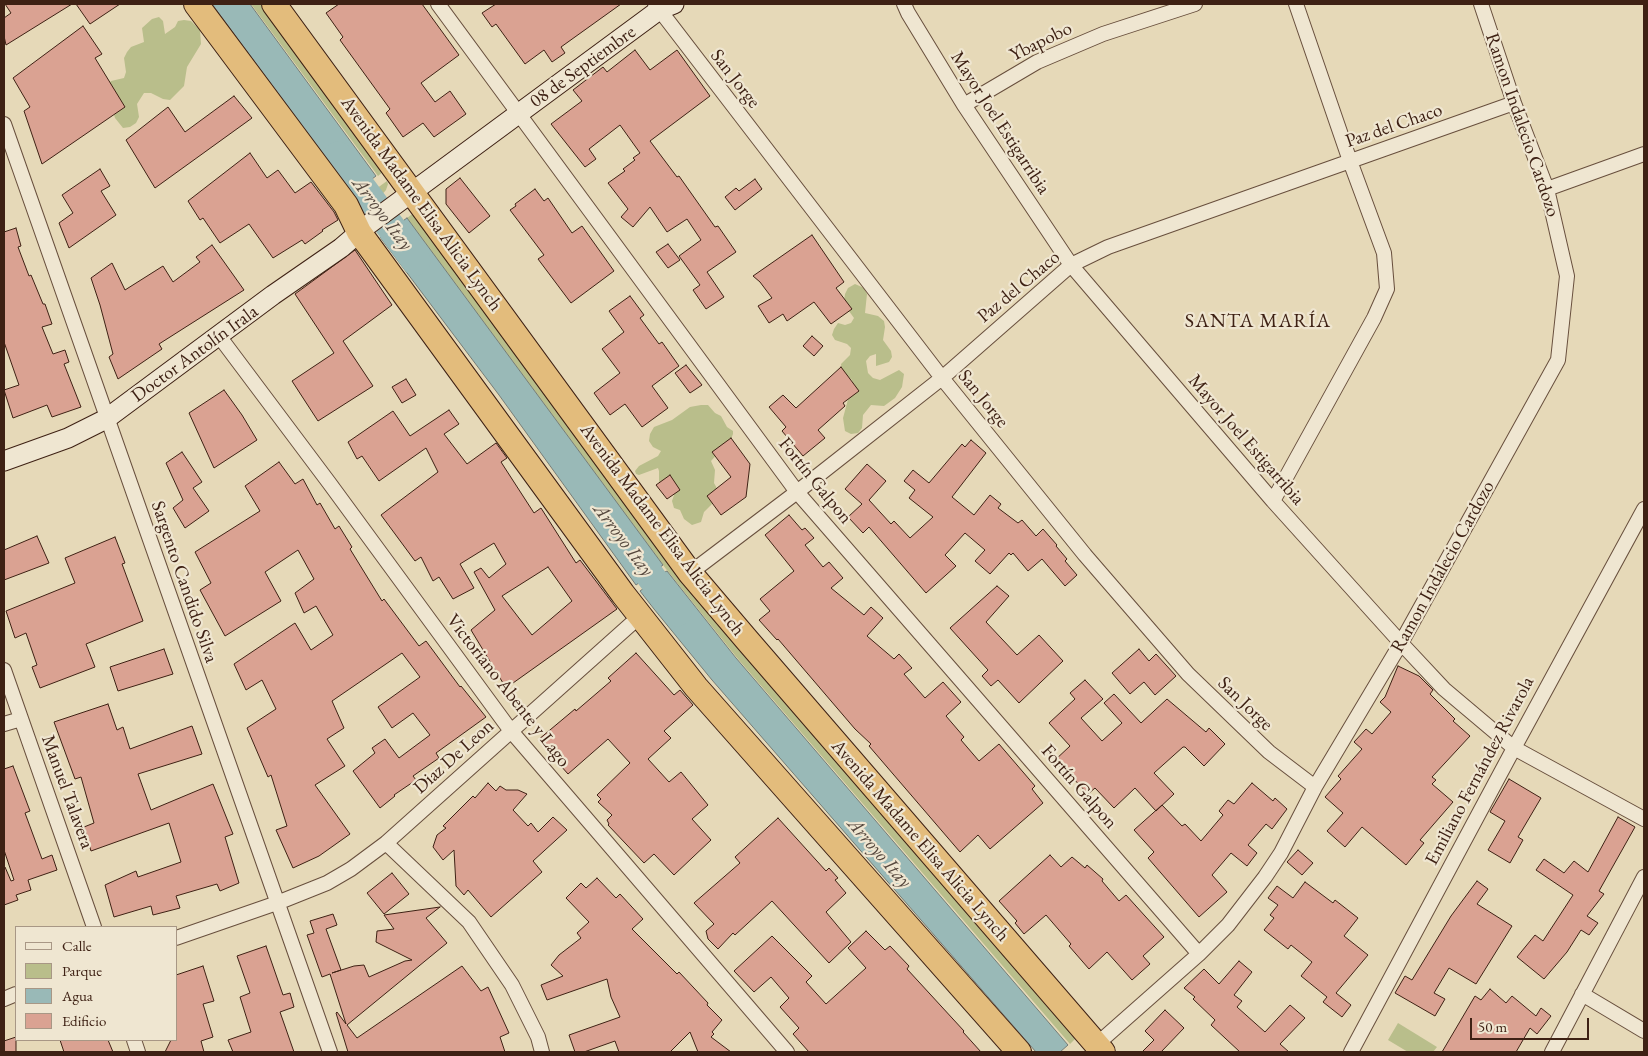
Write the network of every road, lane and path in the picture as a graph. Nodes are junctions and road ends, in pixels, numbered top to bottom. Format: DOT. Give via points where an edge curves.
graph roads {
  1 [pos="196,4"];
  2 [pos="274,4"];
  3 [pos="438,4"];
  4 [pos="904,4"];
  5 [pos="1195,4"];
  6 [pos="1296,4"];
  7 [pos="1482,4"];
  8 [pos="663,6"];
  9 [pos="1514,103"];
  10 [pos="964,105"];
  11 [pos="518,114"];
  12 [pos="4,124"];
  13 [pos="1644,154"];
  14 [pos="1350,161"];
  15 [pos="1547,188"];
  16 [pos="407,197"];
  17 [pos="365,227"];
  18 [pos="1071,265"];
  19 [pos="219,336"];
  20 [pos="942,378"];
  21 [pos="106,419"];
  22 [pos="4,460"];
  23 [pos="797,492"];
  24 [pos="1273,501"];
  25 [pos="1644,509"];
  26 [pos="690,573"];
  27 [pos="640,616"];
  28 [pos="1401,643"];
  29 [pos="4,670"];
  30 [pos="20,719"];
  31 [pos="4,724"];
  32 [pos="511,732"];
  33 [pos="1514,748"];
  34 [pos="1315,787"];
  35 [pos="1644,819"];
  36 [pos="386,842"];
  37 [pos="1644,877"];
  38 [pos="277,903"];
  39 [pos="94,926"];
  40 [pos="178,937"];
  41 [pos="1200,954"];
  42 [pos="1582,994"];
  43 [pos="1644,1030"];
  44 [pos="1096,1050"];
  45 [pos="330,1052"];
  46 [pos="542,1052"];
  47 [pos="787,1052"];
  48 [pos="1019,1052"];
  49 [pos="1350,1052"];
  50 [pos="1552,1052"];
  1 -- 17 [label="highway"];
  2 -- 16 [label="highway, Avenida Madame Elisa Alicia Lynch"];
  3 -- 11 [label="street, Fortín Galpon"];
  4 -- 10 [label="street, Mayor Joel Estigarribia"];
  5 -- 10 [label="street, Ybapobo" via="1103,34 1037,62"];
  6 -- 14 [label="street"];
  7 -- 9 [label="street, Ramon Indalecio Cardozo"];
  8 -- 11 [label="street, 08 de Septiembre"];
  8 -- 20 [label="street, San Jorge"];
  9 -- 14 [label="street, Paz del Chaco"];
  9 -- 15 [label="street, Ramon Indalecio Cardozo"];
  10 -- 18 [label="street, Mayor Joel Estigarribia"];
  11 -- 16 [label="street, 08 de Septiembre"];
  11 -- 23 [label="street, Fortín Galpon"];
  12 -- 21 [label="street, Sargento Candido Silva"];
  13 -- 15 [label="street"];
  14 -- 18 [label="street, Paz del Chaco" via="1108,247"];
  14 -- 24 [label="street" via="1384,253 1387,289"];
  15 -- 28 [label="street, Ramon Indalecio Cardozo" via="1567,276 1558,360"];
  16 -- 17 [label="street, Doctor Antolín Irala"];
  16 -- 26 [label="highway, Avenida Madame Elisa Alicia Lynch"];
  17 -- 19 [label="street, Doctor Antolín Irala"];
  17 -- 27 [label="highway"];
  18 -- 20 [label="street, Paz del Chaco"];
  18 -- 24 [label="street, Mayor Joel Estigarribia"];
  19 -- 21 [label="street, Doctor Antolín Irala"];
  19 -- 32 [label="street, Victoriano Abente y Lago"];
  20 -- 23 [label="street, Paz del Chaco"];
  20 -- 34 [label="street, San Jorge" via="1085,555 1188,674 1269,752"];
  21 -- 22 [label="street, Doctor Antolín Irala" via="68,438"];
  21 -- 38 [label="street, Sargento Candido Silva"];
  23 -- 26 [label="street, Paz del Chaco"];
  23 -- 41 [label="street, Fortín Galpon"];
  24 -- 28 [label="street, Mayor Joel Estigarribia"];
  25 -- 33 [label="street, Emiliano Fernández Rivarola"];
  26 -- 44 [label="highway, Avenida Madame Elisa Alicia Lynch"];
  27 -- 32 [label="street, Diaz De Leon"];
  27 -- 48 [label="highway" via="696,687"];
  28 -- 33 [label="street, Mayor Joel Estigarribia" via="1444,689"];
  28 -- 34 [label="street, Ramon Indalecio Cardozo"];
  29 -- 30 [label="street, Manuel Talavera"];
  30 -- 31 [label="street"];
  30 -- 39 [label="street, Manuel Talavera"];
  32 -- 36 [label="street, Diaz De Leon"];
  32 -- 47 [label="street, Victoriano Abente y Lago"];
  33 -- 35 [label="street, Mayor Joel Estigarribia"];
  33 -- 49 [label="street, Emiliano Fernández Rivarola"];
  34 -- 41 [label="street, Ramon Indalecio Cardozo" via="1266,877"];
  36 -- 38 [label="street, Diaz De Leon" via="351,870"];
  36 -- 46 [label="street" via="469,922 512,985"];
  37 -- 42 [label="street"];
  38 -- 40 [label="street, Diaz De Leon"];
  38 -- 45 [label="street, Sargento Candido Silva"];
  41 -- 44 [label="street, Ramon Indalecio Cardozo"];
  42 -- 43 [label="street"];
  42 -- 50 [label="street"];
}
